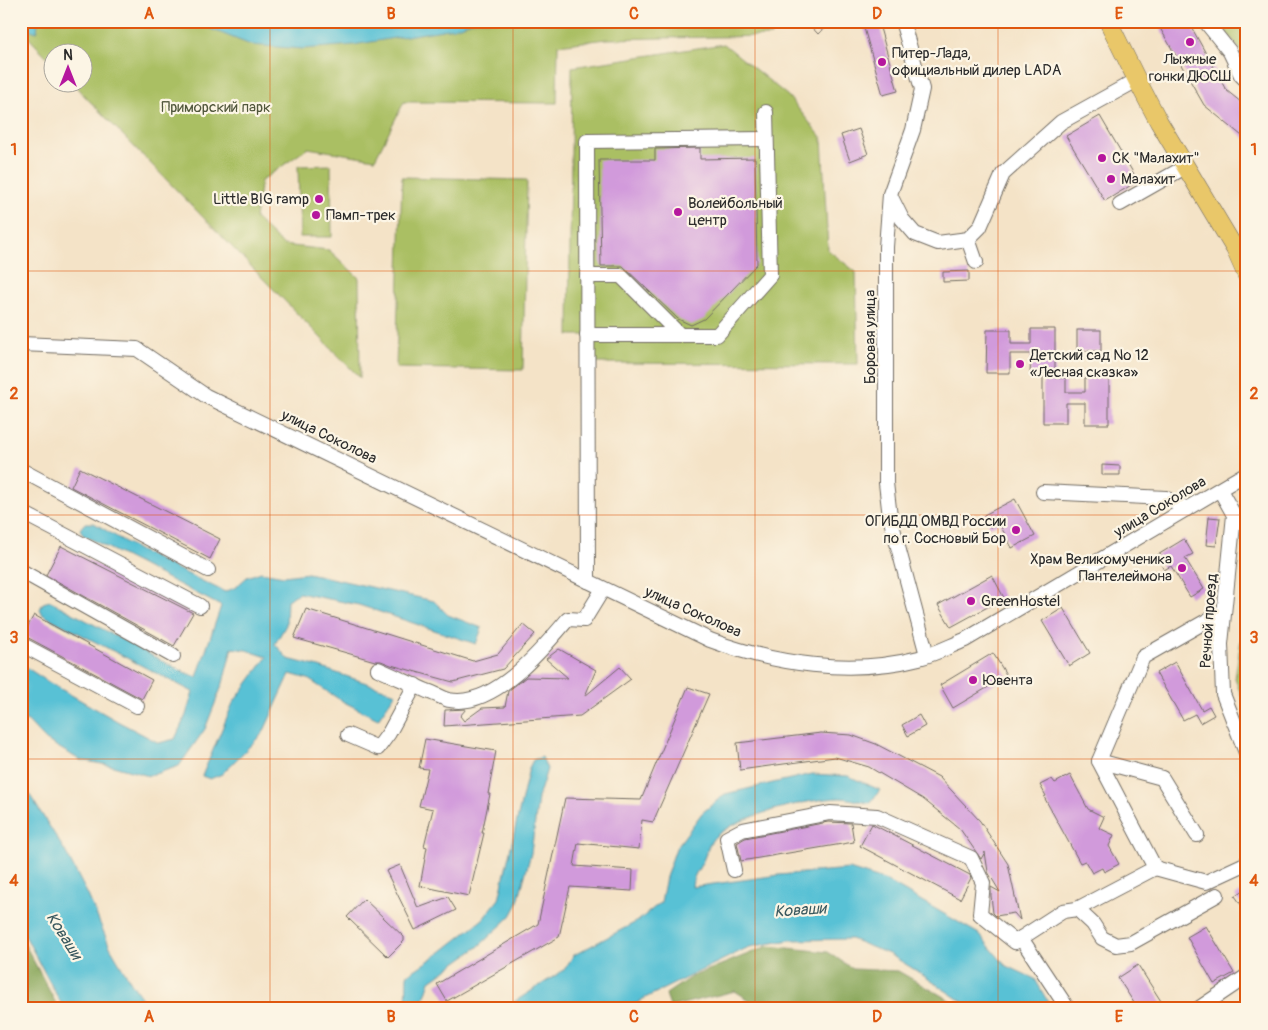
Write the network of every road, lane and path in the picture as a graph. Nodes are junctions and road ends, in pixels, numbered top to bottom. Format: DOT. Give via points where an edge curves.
graph roads {
  1 [pos="902,21"];
  2 [pos="1108,21"];
  3 [pos="1205,21"];
  4 [pos="1137,80"];
  5 [pos="1247,81"];
  6 [pos="766,112"];
  7 [pos="766,139"];
  8 [pos="1185,167"];
  9 [pos="890,194"];
  10 [pos="1120,204"];
  11 [pos="968,239"];
  12 [pos="1243,248"];
  13 [pos="976,262"];
  14 [pos="587,276"];
  15 [pos="1247,276"];
  16 [pos="680,334"];
  17 [pos="587,335"];
  18 [pos="21,344"];
  19 [pos="21,470"];
  20 [pos="1247,473"];
  21 [pos="1220,490"];
  22 [pos="1043,492"];
  23 [pos="1187,509"];
  24 [pos="21,512"];
  25 [pos="208,570"];
  26 [pos="22,573"];
  27 [pos="588,581"];
  28 [pos="603,589"];
  29 [pos="200,606"];
  30 [pos="1224,611"];
  31 [pos="21,644"];
  32 [pos="927,655"];
  33 [pos="173,656"];
  34 [pos="378,669"];
  35 [pos="416,686"];
  36 [pos="137,706"];
  37 [pos="348,735"];
  38 [pos="1247,755"];
  39 [pos="1099,761"];
  40 [pos="1197,835"];
  41 [pos="1247,863"];
  42 [pos="1155,868"];
  43 [pos="734,870"];
  44 [pos="1218,895"];
  45 [pos="1077,909"];
  46 [pos="1021,938"];
  47 [pos="1247,976"];
  48 [pos="1068,1009"];
  49 [pos="1198,1009"];
  1 -- 9 [label="street, Боровая улица" via="922,90 913,130"];
  2 -- 4 [label="main road"];
  3 -- 5 [label="street" via="1230,52"];
  4 -- 8 [label="main road"];
  4 -- 11 [label="street" via="1060,122 1003,174 980,227"];
  6 -- 7 [label="street"];
  7 -- 14 [label="street" via="587,141"];
  7 -- 16 [label="street" via="770,275 717,334"];
  8 -- 10 [label="street"];
  8 -- 12 [label="main road"];
  9 -- 11 [label="street" via="902,219 915,234 938,243"];
  9 -- 32 [label="street, Боровая улица" via="886,247 886,483 890,517"];
  11 -- 13 [label="street"];
  12 -- 15 [label="main road"];
  14 -- 16 [label="street" via="621,276"];
  14 -- 17 [label="street"];
  16 -- 17 [label="street"];
  17 -- 27 [label="street"];
  18 -- 27 [label="street, улица Соколова" via="137,349 206,396"];
  19 -- 25 [label="street"];
  20 -- 21 [label="street, улица Соколова"];
  21 -- 23 [label="street, улица Соколова"];
  21 -- 30 [label="street, Речной проезд" via="1234,515"];
  22 -- 23 [label="street" via="1166,498"];
  23 -- 32 [label="street, улица Соколова" via="965,640"];
  24 -- 29 [label="street"];
  26 -- 33 [label="street"];
  27 -- 28 [label="street, улица Соколова"];
  28 -- 32 [label="street, улица Соколова" via="710,640 785,662 828,666 885,664"];
  28 -- 35 [label="street" via="584,620 568,619 499,688 470,700 449,700"];
  30 -- 38 [label="street, Речной проезд" via="1221,644 1223,694"];
  30 -- 39 [label="street" via="1143,657"];
  31 -- 36 [label="street"];
  34 -- 35 [label="street"];
  35 -- 37 [label="street" via="378,748"];
  39 -- 40 [label="street" via="1162,778"];
  39 -- 42 [label="street"];
  41 -- 42 [label="street" via="1206,882"];
  42 -- 45 [label="street"];
  43 -- 46 [label="street" via="727,838 742,830 830,813 877,816 972,858 983,883 980,914 1015,942"];
  44 -- 45 [label="street" via="1132,943 1116,945 1102,938"];
  45 -- 46 [label="street" via="1063,911"];
  46 -- 48 [label="street"];
  47 -- 49 [label="street"];
}
